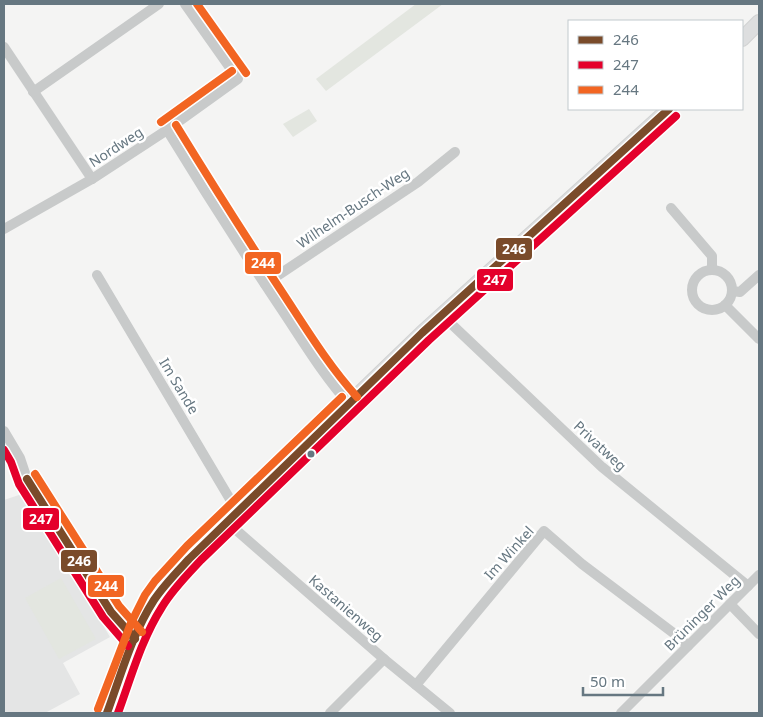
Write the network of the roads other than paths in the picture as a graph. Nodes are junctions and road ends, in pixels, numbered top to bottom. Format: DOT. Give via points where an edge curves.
graph roads {
  1 [pos="159,4"];
  2 [pos="185,4"];
  3 [pos="759,22"];
  4 [pos="743,38"];
  5 [pos="4,47"];
  6 [pos="33,92"];
  7 [pos="668,110"];
  8 [pos="167,130"];
  9 [pos="455,152"];
  10 [pos="92,179"];
  11 [pos="671,208"];
  12 [pos="4,229"];
  13 [pos="712,270"];
  14 [pos="97,275"];
  15 [pos="759,275"];
  16 [pos="265,284"];
  17 [pos="732,290"];
  18 [pos="725,305"];
  19 [pos="442,316"];
  20 [pos="759,340"];
  21 [pos="349,404"];
  22 [pos="4,431"];
  23 [pos="238,511"];
  24 [pos="226,522"];
  25 [pos="759,575"];
  26 [pos="748,586"];
  27 [pos="730,604"];
  28 [pos="759,634"];
  29 [pos="136,639"];
  30 [pos="688,646"];
  31 [pos="384,659"];
  32 [pos="416,685"];
  33 [pos="107,713"];
  34 [pos="330,713"];
  35 [pos="450,713"];
  36 [pos="621,713"];
  1 -- 6 [label="street"];
  2 -- 8 [label="street, Nordweg" via="238,80"];
  3 -- 4 [label="street"];
  5 -- 6 [label="street"];
  6 -- 10 [label="street"];
  7 -- 19 [label="street"];
  8 -- 10 [label="street, Nordweg"];
  8 -- 16 [label="street"];
  9 -- 16 [label="street, Wilhelm-Busch-Weg" via="418,182"];
  10 -- 12 [label="street, Nordweg"];
  11 -- 13 [label="street" via="712,256"];
  13 -- 17 [label="street" via="727,276"];
  13 -- 18 [label="street" via="696,278 693,297 707,309"];
  14 -- 23 [label="street, Im Sande"];
  15 -- 17 [label="street" via="740,292"];
  16 -- 21 [label="street" via="333,387"];
  17 -- 18 [label="street"];
  18 -- 20 [label="street"];
  19 -- 21 [label="street"];
  19 -- 26 [label="street, Privatweg" via="602,467"];
  21 -- 23 [label="street"];
  22 -- 29 [label="street" via="20,458 27,479 111,612"];
  23 -- 24 [label="street"];
  24 -- 29 [label="street" via="171,577 154,601"];
  24 -- 31 [label="street, Kastanienweg"];
  25 -- 26 [label="street, Brüninger Weg"];
  26 -- 27 [label="street, Brüninger Weg"];
  27 -- 28 [label="street"];
  27 -- 30 [label="street, Brüninger Weg"];
  29 -- 33 [label="street"];
  30 -- 32 [label="street, Im Winkel" via="544,532"];
  30 -- 36 [label="street, Brüninger Weg"];
  31 -- 32 [label="street, Kastanienweg"];
  31 -- 34 [label="street"];
  32 -- 35 [label="street, Kastanienweg"];
}
